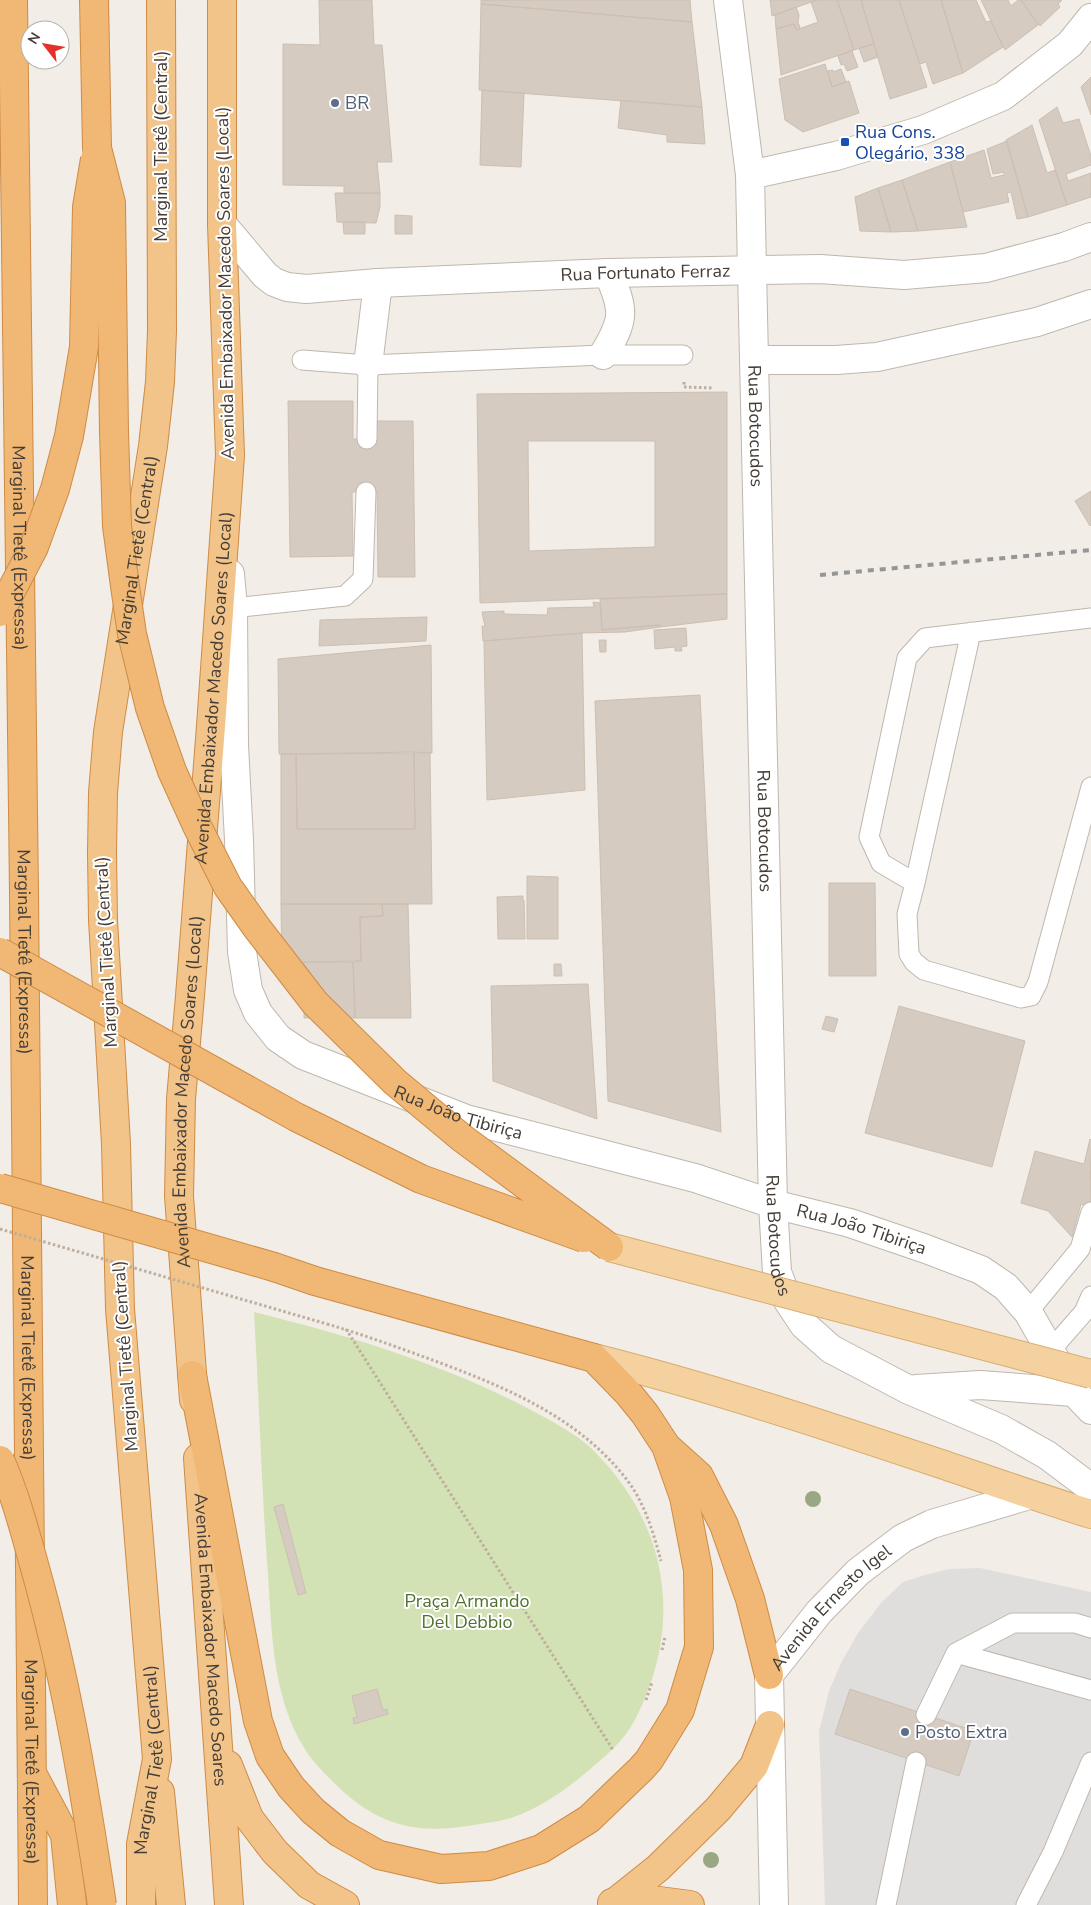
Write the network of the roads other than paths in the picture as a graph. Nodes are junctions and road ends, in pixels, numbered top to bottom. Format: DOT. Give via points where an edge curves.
graph roads {
  1 [pos="13,0"];
  2 [pos="94,0"];
  3 [pos="161,0"];
  4 [pos="222,0"];
  5 [pos="728,0"];
  6 [pos="1091,18"];
  7 [pos="97,148"];
  8 [pos="750,175"];
  9 [pos="222,224"];
  10 [pos="1091,237"];
  11 [pos="752,270"];
  12 [pos="608,273"];
  13 [pos="378,283"];
  14 [pos="1091,304"];
  15 [pos="602,355"];
  16 [pos="683,355"];
  17 [pos="302,360"];
  18 [pos="754,360"];
  19 [pos="368,365"];
  20 [pos="367,439"];
  21 [pos="366,492"];
  22 [pos="226,525"];
  23 [pos="233,608"];
  24 [pos="0,612"];
  25 [pos="1091,618"];
  26 [pos="971,632"];
  27 [pos="1091,787"];
  28 [pos="915,883"];
  29 [pos="0,952"];
  30 [pos="0,1188"];
  31 [pos="773,1204"];
  32 [pos="1091,1212"];
  33 [pos="609,1247"];
  34 [pos="1091,1296"];
  35 [pos="1028,1312"];
  36 [pos="1050,1351"];
  37 [pos="594,1358"];
  38 [pos="192,1374"];
  39 [pos="909,1390"];
  40 [pos="1087,1392"];
  41 [pos="666,1446"];
  42 [pos="0,1460"];
  43 [pos="1091,1488"];
  44 [pos="1029,1496"];
  45 [pos="1091,1514"];
  46 [pos="1091,1628"];
  47 [pos="956,1652"];
  48 [pos="768,1675"];
  49 [pos="1091,1690"];
  50 [pos="926,1715"];
  51 [pos="770,1725"];
  52 [pos="218,1741"];
  53 [pos="157,1759"];
  54 [pos="916,1762"];
  55 [pos="1091,1762"];
  56 [pos="31,1771"];
  57 [pos="610,1904"];
  58 [pos="33,1905"];
  59 [pos="72,1905"];
  60 [pos="102,1905"];
  61 [pos="141,1905"];
  62 [pos="171,1905"];
  63 [pos="229,1905"];
  64 [pos="344,1905"];
  65 [pos="690,1905"];
  66 [pos="774,1905"];
  67 [pos="886,1905"];
  68 [pos="1026,1905"];
  1 -- 56 [label="highway, Marginal Tietê (Expressa)"];
  2 -- 7 [label="highway"];
  3 -- 53 [label="highway, Marginal Tietê (Central)" via="160,382 108,732 102,853 116,1144 120,1309"];
  4 -- 9 [label="highway, Avenida Embaixador Macedo Soares (Local)"];
  5 -- 8 [label="street, Rua Botocudos"];
  6 -- 8 [label="street" via="1070,44 1003,96 923,130 836,156"];
  7 -- 24 [label="highway, bridge" via="87,207 84,347 69,436 55,489 34,547"];
  7 -- 33 [label="highway, bridge" via="111,203 117,517 132,634 150,708 172,771 198,828 228,887 315,1003 395,1082 462,1138"];
  8 -- 11 [label="street, Rua Botocudos"];
  9 -- 13 [label="street, Rua Fortunato Ferraz" via="265,275 287,287 306,289"];
  9 -- 22 [label="highway, Avenida Embaixador Macedo Soares (Local)" via="230,455"];
  10 -- 11 [label="street, Rua Fortunato Ferraz" via="986,268 904,275 820,269"];
  11 -- 12 [label="street, Rua Fortunato Ferraz"];
  11 -- 18 [label="street, Rua Botocudos"];
  12 -- 13 [label="street, Rua Fortunato Ferraz"];
  12 -- 15 [label="street" via="617,292 620,317 616,335"];
  13 -- 19 [label="street"];
  14 -- 18 [label="street" via="1037,322 876,357"];
  15 -- 16 [label="lane"];
  15 -- 19 [label="lane"];
  17 -- 19 [label="lane"];
  18 -- 31 [label="street, Rua Botocudos"];
  19 -- 20 [label="lane"];
  21 -- 23 [label="lane" via="363,579 345,596"];
  22 -- 23 [label="street, Rua João Tibiriça"];
  22 -- 38 [label="highway, Avenida Embaixador Macedo Soares (Local)" via="180,1099 178,1196"];
  23 -- 31 [label="street, Rua João Tibiriça" via="234,745 242,952 251,998 258,1013 278,1038 303,1055 466,1119 695,1178"];
  25 -- 26 [label="lane"];
  26 -- 28 [label="lane"];
  26 -- 28 [label="lane" via="925,638 907,658 869,838 881,863"];
  27 -- 28 [label="lane" via="1038,982 1031,996 1021,998 924,970 914,962 909,954 907,914"];
  29 -- 33 [label="highway, bridge" via="296,1116 421,1179"];
  30 -- 37 [label="highway, bridge" via="315,1281"];
  31 -- 35 [label="street, Rua João Tibiriça" via="850,1224 981,1270 1006,1287"];
  31 -- 39 [label="street, Rua Botocudos" via="777,1272 788,1301 804,1325 831,1350"];
  32 -- 35 [label="lane" via="1080,1249"];
  33 -- 40 [label="main road, bridge"];
  34 -- 36 [label="lane" via="1084,1312"];
  35 -- 36 [label="street, Rua João Tibiriça"];
  36 -- 40 [label="street, Rua João Tibiriça"];
  37 -- 41 [label="highway" via="634,1400"];
  37 -- 44 [label="main road" via="784,1412"];
  38 -- 41 [label="highway" via="258,1721 270,1756 290,1787 340,1833 378,1854 440,1869 489,1866 532,1852 589,1819 649,1760 680,1710 699,1647 698,1570 684,1497"];
  38 -- 52 [label="highway, Avenida Embaixador Macedo Soares"];
  39 -- 40 [label="street" via="980,1385"];
  39 -- 43 [label="street, Rua Botocudos" via="1001,1429 1047,1456"];
  41 -- 48 [label="highway" via="699,1476 724,1526 750,1599"];
  42 -- 60 [label="highway, bridge" via="25,1532 47,1612 88,1814"];
  44 -- 45 [label="main road"];
  44 -- 48 [label="street, Avenida Ernesto Igel" via="932,1524 903,1538 858,1572 819,1612"];
  46 -- 47 [label="lane" via="1075,1623 1013,1622"];
  47 -- 49 [label="lane"];
  47 -- 50 [label="lane"];
  48 -- 51 [label="street, Avenida Ernesto Igel"];
  51 -- 57 [label="highway" via="754,1766 718,1809 658,1868"];
  51 -- 66 [label="street, Avenida Ernesto Igel"];
  52 -- 63 [label="highway, Avenida Embaixador Macedo Soares"];
  52 -- 64 [label="highway" via="249,1818 275,1852 309,1884"];
  53 -- 61 [label="highway, Marginal Tietê (Central)" via="142,1844"];
  53 -- 62 [label="highway"];
  54 -- 67 [label="lane"];
  55 -- 68 [label="lane" via="1053,1852"];
  56 -- 58 [label="highway, Marginal Tietê (Expressa)"];
  56 -- 59 [label="highway" via="65,1835"];
  57 -- 65 [label="highway" via="652,1900"];
}
